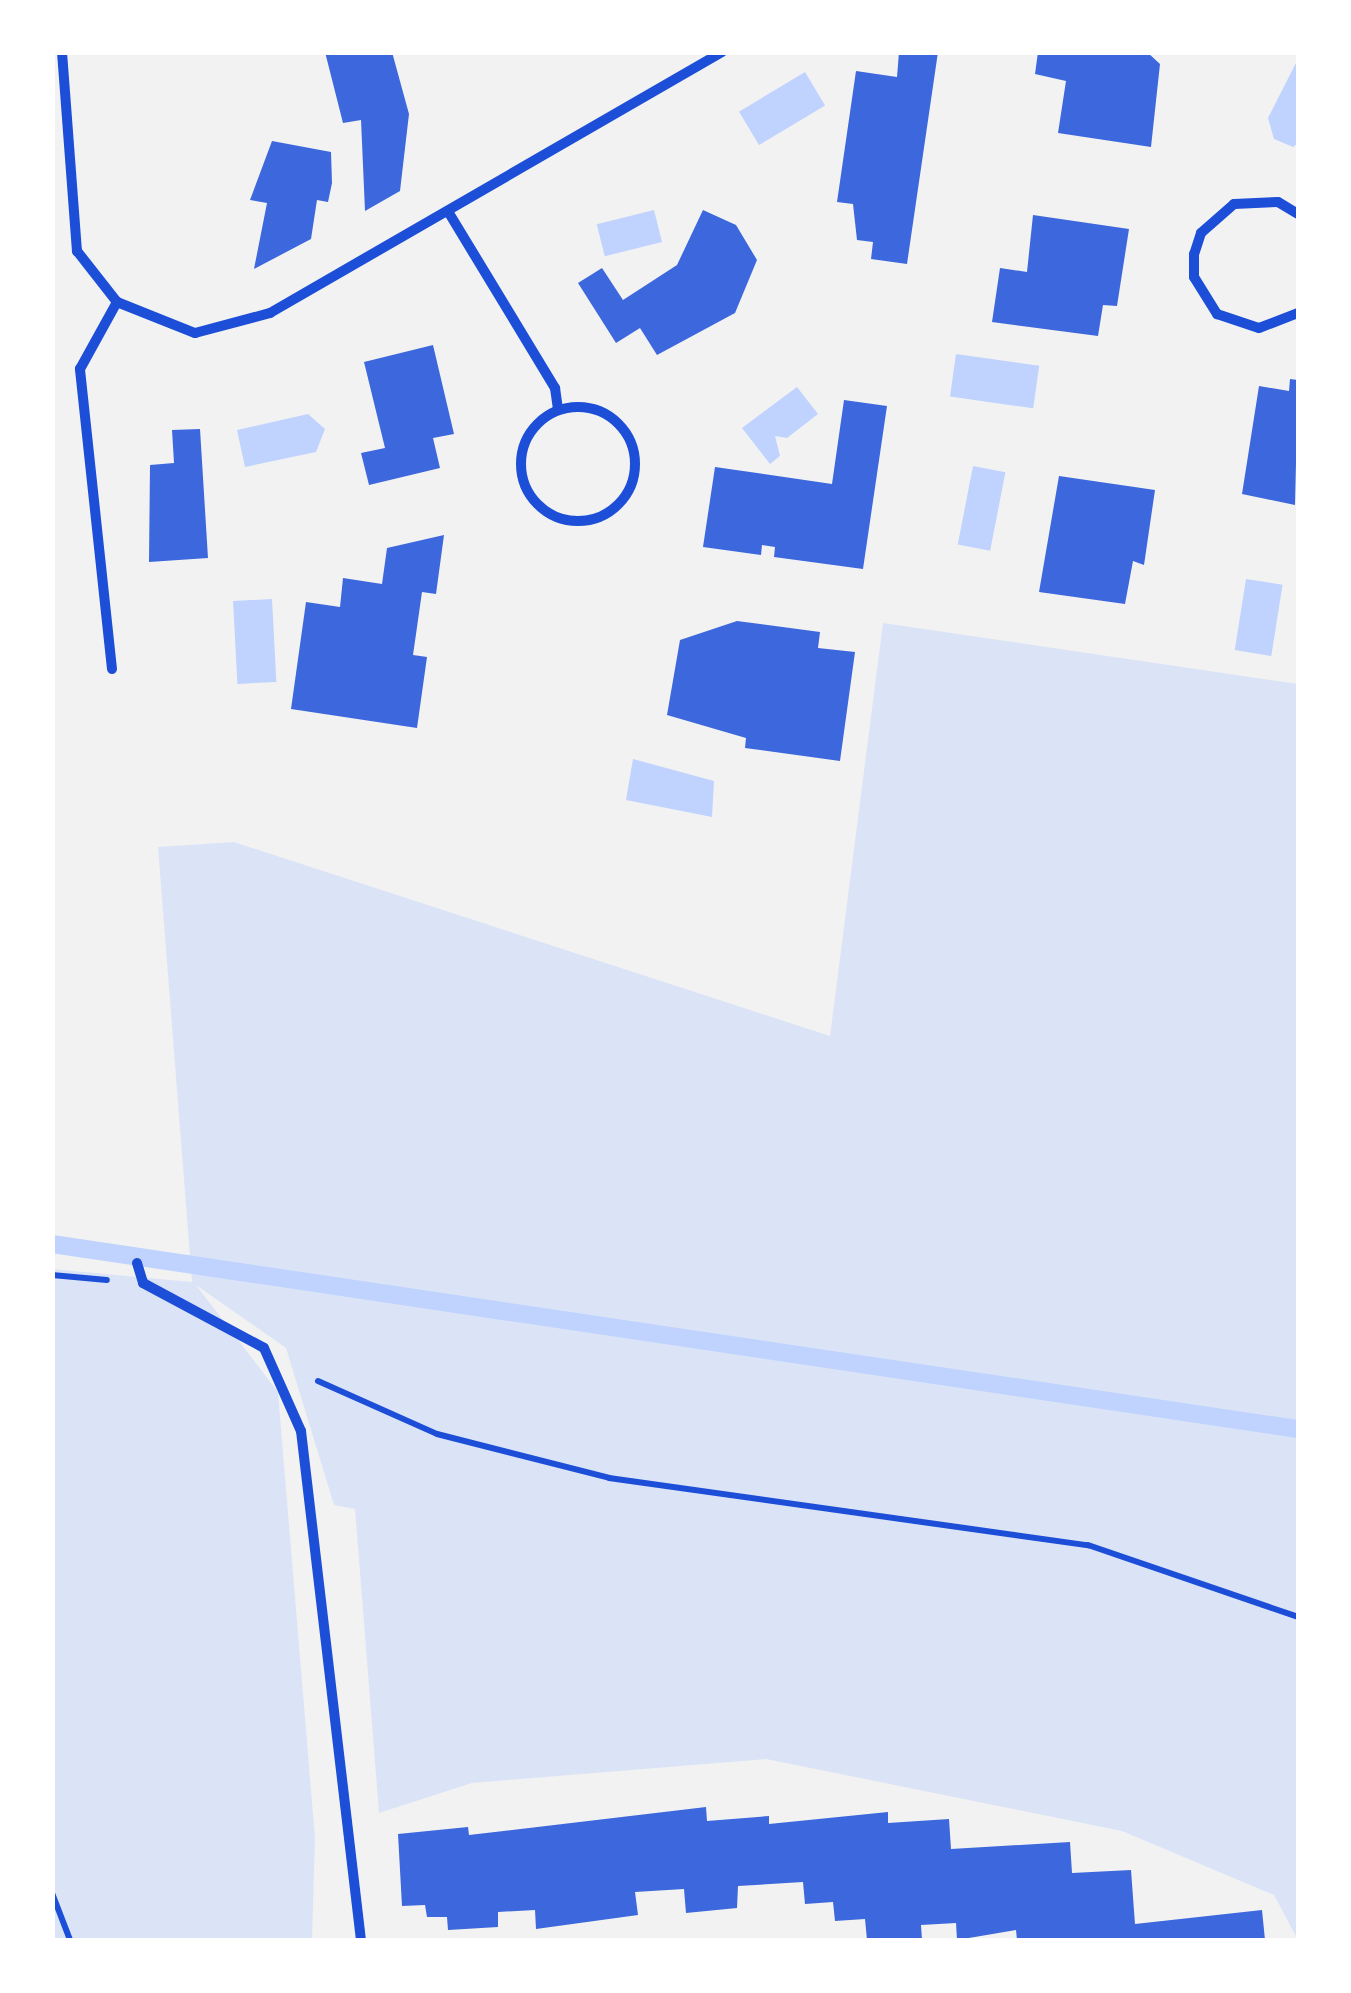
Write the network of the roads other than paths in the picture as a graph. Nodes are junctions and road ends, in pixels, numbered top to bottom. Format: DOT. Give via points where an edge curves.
graph roads {
  1 [pos="62,52"];
  2 [pos="722,52"];
  3 [pos="448,213"];
  4 [pos="1298,214"];
  5 [pos="117,302"];
  6 [pos="1298,313"];
  7 [pos="558,409"];
  8 [pos="112,668"];
  9 [pos="137,1262"];
  10 [pos="361,1940"];
  1 -- 5 [label="street" via="78,251"];
  2 -- 3 [label="street"];
  3 -- 5 [label="street" via="270,313 194,333"];
  3 -- 7 [label="street" via="555,388"];
  4 -- 6 [label="street" via="1278,202 1234,204 1200,232 1194,254 1194,277 1218,314 1259,328"];
  5 -- 8 [label="street" via="80,369"];
  7 -- 7 [label="street" via="525,440 524,484 554,517 598,518 630,488 633,444 603,411"];
  9 -- 10 [label="street" via="144,1283 264,1348 301,1431"];
}
